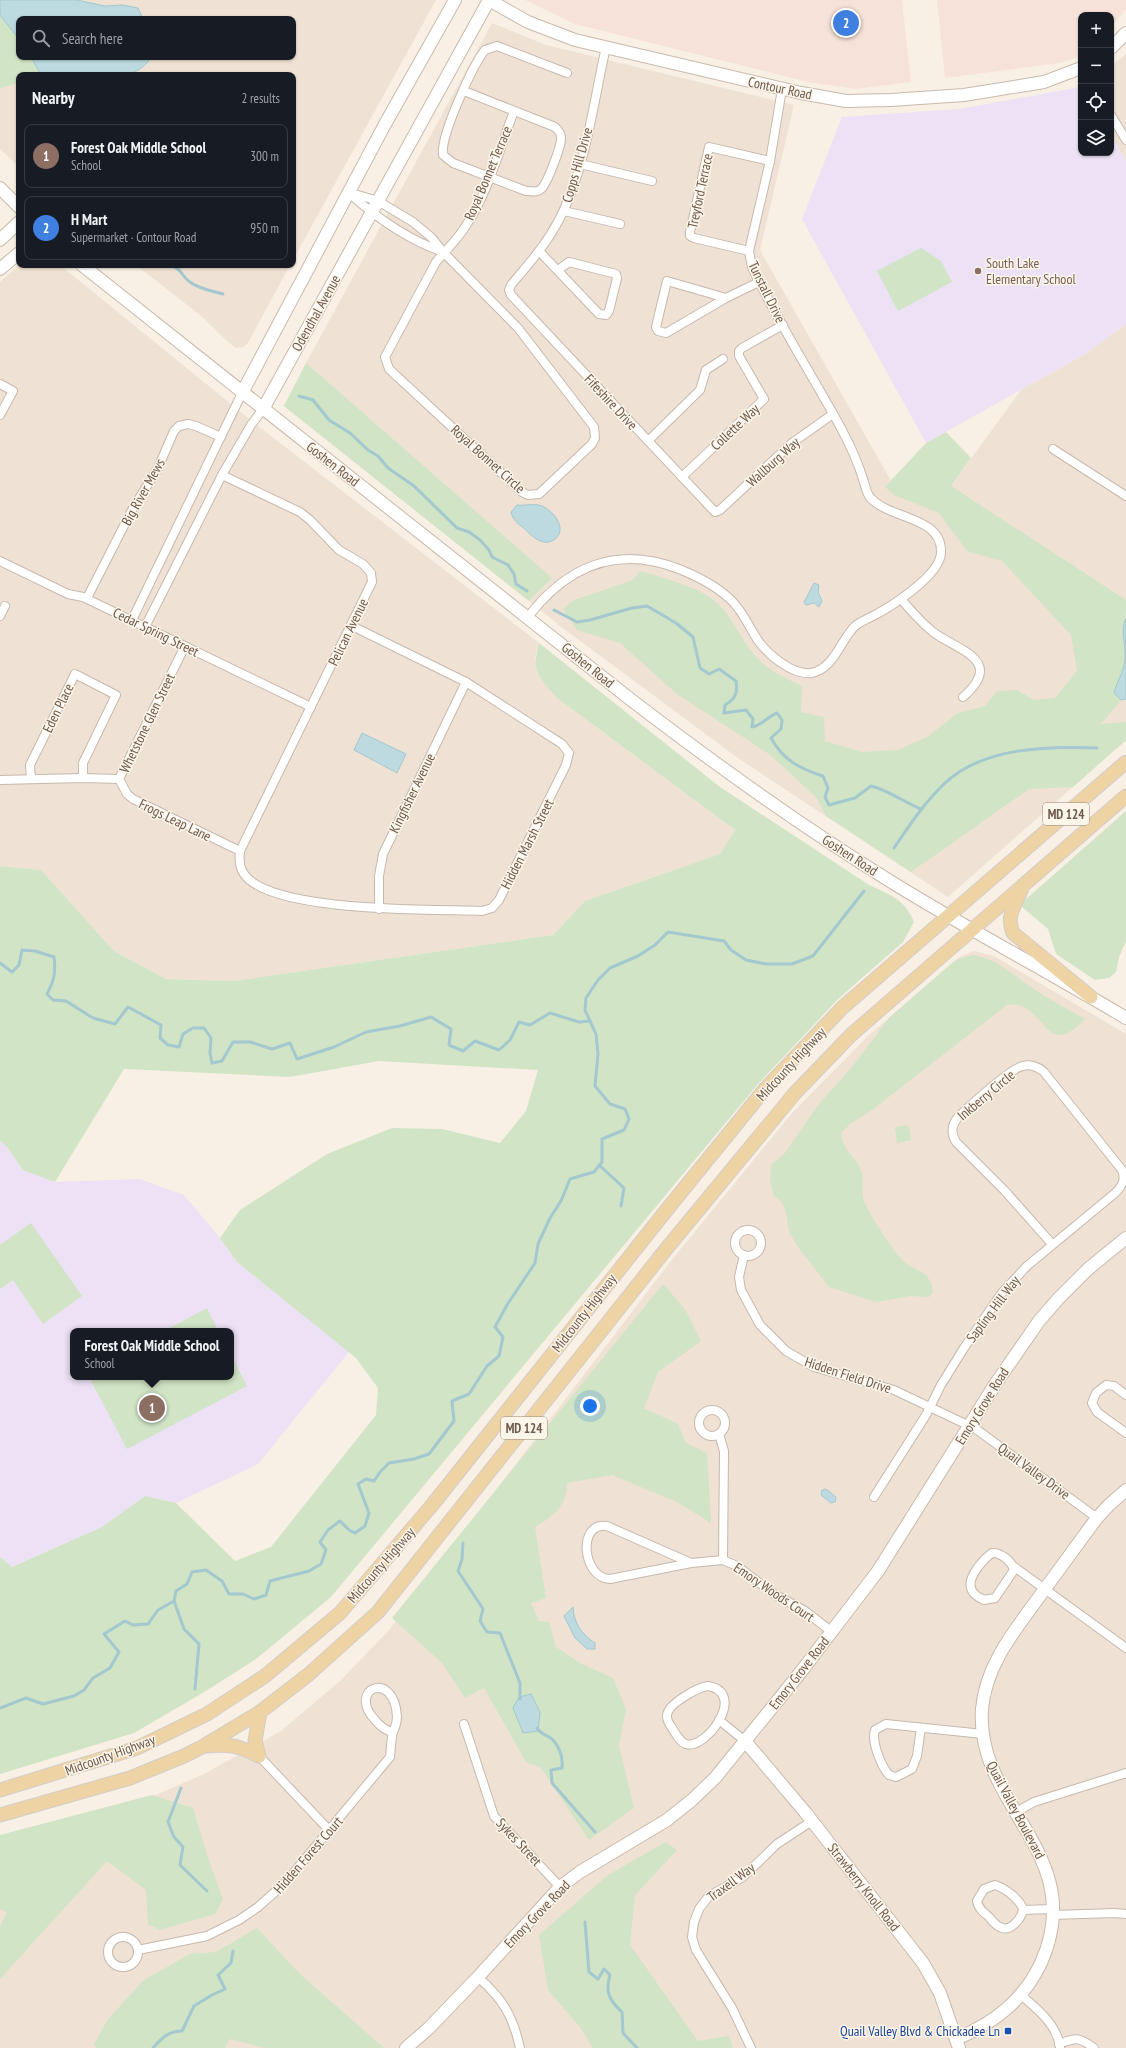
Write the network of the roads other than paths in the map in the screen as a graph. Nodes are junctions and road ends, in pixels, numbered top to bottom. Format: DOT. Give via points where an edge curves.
graph roads {
  1 [pos="455,0"];
  2 [pos="489,0"];
  3 [pos="1126,33"];
  4 [pos="1114,45"];
  5 [pos="606,47"];
  6 [pos="1078,72"];
  7 [pos="567,73"];
  8 [pos="782,89"];
  9 [pos="464,91"];
  10 [pos="514,111"];
  11 [pos="1114,120"];
  12 [pos="1126,140"];
  13 [pos="770,161"];
  14 [pos="580,164"];
  15 [pos="489,177"];
  16 [pos="652,181"];
  17 [pos="0,188"];
  18 [pos="348,192"];
  19 [pos="378,201"];
  20 [pos="16,204"];
  21 [pos="564,211"];
  22 [pos="371,213"];
  23 [pos="620,224"];
  24 [pos="16,225"];
  25 [pos="0,240"];
  26 [pos="539,251"];
  27 [pos="749,251"];
  28 [pos="444,252"];
  29 [pos="16,256"];
  30 [pos="86,268"];
  31 [pos="0,269"];
  32 [pos="558,270"];
  33 [pos="759,282"];
  34 [pos="509,290"];
  35 [pos="726,298"];
  36 [pos="783,325"];
  37 [pos="723,359"];
  38 [pos="0,384"];
  39 [pos="242,393"];
  40 [pos="263,409"];
  41 [pos="833,414"];
  42 [pos="0,416"];
  43 [pos="221,437"];
  44 [pos="648,441"];
  45 [pos="1053,449"];
  46 [pos="222,475"];
  47 [pos="682,477"];
  48 [pos="1126,496"];
  49 [pos="715,512"];
  50 [pos="0,561"];
  51 [pos="87,598"];
  52 [pos="902,599"];
  53 [pos="5,606"];
  54 [pos="0,616"];
  55 [pos="528,617"];
  56 [pos="132,620"];
  57 [pos="352,626"];
  58 [pos="145,627"];
  59 [pos="186,646"];
  60 [pos="466,682"];
  61 [pos="962,697"];
  62 [pos="311,707"];
  63 [pos="1126,762"];
  64 [pos="83,778"];
  65 [pos="32,779"];
  66 [pos="119,779"];
  67 [pos="0,780"];
  68 [pos="1126,796"];
  69 [pos="240,851"];
  70 [pos="1024,885"];
  71 [pos="379,909"];
  72 [pos="949,916"];
  73 [pos="972,930"];
  74 [pos="1091,997"];
  75 [pos="1126,1018"];
  76 [pos="1124,1178"];
  77 [pos="1126,1238"];
  78 [pos="1052,1244"];
  79 [pos="744,1255"];
  80 [pos="1126,1395"];
  81 [pos="931,1406"];
  82 [pos="969,1426"];
  83 [pos="1126,1433"];
  84 [pos="719,1434"];
  85 [pos="1126,1490"];
  86 [pos="874,1497"];
  87 [pos="1097,1518"];
  88 [pos="723,1560"];
  89 [pos="691,1563"];
  90 [pos="1013,1566"];
  91 [pos="1046,1589"];
  92 [pos="832,1632"];
  93 [pos="1126,1648"];
  94 [pos="260,1712"];
  95 [pos="719,1720"];
  96 [pos="464,1724"];
  97 [pos="921,1728"];
  98 [pos="393,1732"];
  99 [pos="983,1734"];
  100 [pos="745,1741"];
  101 [pos="202,1747"];
  102 [pos="259,1756"];
  103 [pos="1126,1773"];
  104 [pos="0,1790"];
  105 [pos="1016,1812"];
  106 [pos="0,1815"];
  107 [pos="812,1821"];
  108 [pos="329,1830"];
  109 [pos="560,1887"];
  110 [pos="1023,1910"];
  111 [pos="1052,1912"];
  112 [pos="1126,1914"];
  113 [pos="138,1950"];
  114 [pos="478,1977"];
  115 [pos="1021,1995"];
  116 [pos="957,2043"];
  117 [pos="1059,2046"];
  118 [pos="406,2048"];
  119 [pos="520,2048"];
  120 [pos="751,2048"];
  121 [pos="1094,2048"];
  1 -- 18 [label="street, Odendhal Avenue"];
  2 -- 5 [label="street, Contour Road" via="550,32"];
  2 -- 19 [label="street, Odendhal Avenue"];
  3 -- 4 [label="street"];
  5 -- 8 [label="street, Contour Road"];
  5 -- 14 [label="street, Copps Hill Drive"];
  6 -- 8 [label="street, Contour Road" via="1036,83 964,95 891,100 850,101"];
  7 -- 9 [label="street" via="497,46 491,47 485,50 476,64"];
  8 -- 13 [label="street, Tunstall Drive"];
  9 -- 10 [label="street"];
  9 -- 15 [label="street" via="443,142 443,155 453,164"];
  10 -- 15 [label="street, Royal Bonnet Terrace"];
  10 -- 15 [label="street" via="555,126 561,144 548,178 542,189 536,192 526,191"];
  11 -- 12 [label="street"];
  13 -- 27 [label="street, Tunstall Drive"];
  13 -- 27 [label="street, Treyford Terrace" via="709,147 707,153 690,236"];
  14 -- 16 [label="street"];
  14 -- 21 [label="street, Copps Hill Drive"];
  15 -- 28 [label="street, Royal Bonnet Terrace" via="467,225"];
  17 -- 20 [label="street"];
  18 -- 19 [label="street, Royal Bonnet Circle"];
  18 -- 22 [label="street, Royal Bonnet Circle"];
  18 -- 39 [label="street, Odendhal Avenue"];
  19 -- 22 [label="street, Odendhal Avenue"];
  19 -- 28 [label="street, Royal Bonnet Circle" via="412,222 431,237"];
  21 -- 23 [label="street"];
  21 -- 26 [label="street, Copps Hill Drive"];
  22 -- 28 [label="street, Royal Bonnet Circle" via="427,246"];
  22 -- 40 [label="street, Odendhal Avenue"];
  24 -- 25 [label="street"];
  26 -- 32 [label="street"];
  26 -- 34 [label="street, Copps Hill Drive"];
  27 -- 33 [label="street, Tunstall Drive" via="752,267"];
  28 -- 28 [label="street, Royal Bonnet Circle" via="436,262 385,357 387,366 522,492 528,495 539,494 592,444 595,438 594,427 518,328"];
  29 -- 31 [label="street"];
  30 -- 39 [label="street, Goshen Road"];
  32 -- 32 [label="street" via="599,314 606,315 616,274 569,262"];
  33 -- 35 [label="street"];
  33 -- 36 [label="street, Tunstall Drive"];
  34 -- 44 [label="street, Fifeshire Drive"];
  35 -- 35 [label="street" via="666,333 656,327 667,281"];
  36 -- 41 [label="street, Tunstall Drive"];
  36 -- 47 [label="street, Collette Way" via="739,351 739,356 764,399"];
  37 -- 44 [label="street" via="706,370 700,390"];
  38 -- 42 [label="street" via="12,391"];
  39 -- 40 [label="street, Goshen Road"];
  39 -- 43 [label="street"];
  40 -- 46 [label="street, Odendhal Avenue"];
  40 -- 55 [label="street, Goshen Road"];
  41 -- 49 [label="street, Wallburg Way" via="792,442"];
  41 -- 52 [label="street, Tunstall Drive" via="844,433 870,497 882,506 923,524 934,532 940,542 938,564"];
  43 -- 51 [label="street, Big River Mews" via="188,424 179,426 174,431 158,468 132,510"];
  43 -- 56 [label="street"];
  44 -- 47 [label="street, Fifeshire Drive"];
  45 -- 48 [label="street"];
  46 -- 57 [label="street, Pelican Avenue" via="300,512 339,550 363,564 371,573 372,582"];
  46 -- 58 [label="street, Odendhal Avenue"];
  47 -- 49 [label="street, Fifeshire Drive"];
  50 -- 51 [label="street, Cedar Spring Street" via="68,594"];
  51 -- 56 [label="street, Cedar Spring Street"];
  52 -- 55 [label="street, Tunstall Drive" via="859,623 824,668 808,673 792,669 769,652 759,642 732,601 706,581 665,564 642,558 604,562 577,572 546,594"];
  52 -- 61 [label="street" via="919,620 934,633 960,647 976,660 979,667 976,683"];
  53 -- 54 [label="street"];
  55 -- 72 [label="street, Goshen Road" via="635,704 747,785 872,869"];
  56 -- 58 [label="street, Cedar Spring Street"];
  57 -- 60 [label="street, Hidden Marsh Street"];
  57 -- 62 [label="street, Pelican Avenue"];
  58 -- 59 [label="street, Cedar Spring Street"];
  59 -- 62 [label="street, Cedar Spring Street"];
  59 -- 66 [label="street, Whetstone Glen Street"];
  60 -- 71 [label="street, Kingfisher Avenue" via="383,854 379,876"];
  60 -- 71 [label="street, Hidden Marsh Street" via="562,744 569,753 569,759 499,900 492,908 482,911"];
  62 -- 69 [label="street, Pelican Avenue"];
  63 -- 72 [label="main road, Midcounty Highway / MD 124"];
  64 -- 65 [label="street, Whetstone Glen Street"];
  64 -- 65 [label="street, Eden Place" via="83,763 116,695 75,674 30,765"];
  64 -- 66 [label="street, Whetstone Glen Street"];
  65 -- 67 [label="street, Whetstone Glen Street"];
  66 -- 69 [label="street, Frogs Leap Lane" via="127,794 133,799"];
  68 -- 70 [label="main road, Midcounty Highway / MD 124"];
  69 -- 71 [label="street, Hidden Marsh Street" via="239,859 244,875 275,892 297,899"];
  70 -- 73 [label="main road, Midcounty Highway / MD 124"];
  70 -- 74 [label="main road" via="1010,914 1010,927 1013,933"];
  72 -- 73 [label="street, Goshen Road"];
  72 -- 104 [label="main road, Midcounty Highway / MD 124" via="842,1008 765,1089 433,1504 340,1613 265,1676 207,1714 137,1748"];
  73 -- 74 [label="street, Goshen Road"];
  73 -- 94 [label="main road, Midcounty Highway / MD 124" via="852,1034 795,1094 667,1248 378,1612 308,1676"];
  74 -- 75 [label="street, Goshen Road"];
  76 -- 78 [label="street, Sapling Hill Way" via="1119,1189"];
  76 -- 78 [label="street, Inkberry Circle" via="1121,1168 1044,1072 1036,1067 1026,1065 1018,1068 959,1116 952,1129 956,1142 1005,1190"];
  77 -- 82 [label="street, Emory Grove Road" via="1088,1269 1048,1310"];
  78 -- 81 [label="street, Sapling Hill Way" via="1017,1275 986,1313 944,1380"];
  79 -- 81 [label="street, Hidden Field Drive" via="739,1277 741,1290 760,1325 786,1351 814,1367 884,1386"];
  80 -- 83 [label="street" via="1114,1386 1106,1385 1094,1394 1092,1403 1097,1412"];
  81 -- 82 [label="street, Hidden Field Drive"];
  81 -- 86 [label="street"];
  82 -- 87 [label="street, Quail Valley Drive" via="980,1431"];
  82 -- 92 [label="street, Emory Grove Road" via="891,1551"];
  84 -- 88 [label="street" via="724,1450"];
  85 -- 87 [label="street, Quail Valley Boulevard"];
  87 -- 91 [label="street, Quail Valley Boulevard"];
  88 -- 89 [label="street, Emory Woods Court"];
  88 -- 92 [label="street, Emory Woods Court" via="737,1566"];
  89 -- 89 [label="street, Emory Woods Court" via="606,1579 591,1568 588,1537 594,1528 608,1526"];
  90 -- 90 [label="street" via="998,1554 989,1554 971,1577 969,1586 972,1592 984,1600 996,1598 1013,1574"];
  90 -- 91 [label="street"];
  91 -- 93 [label="street"];
  91 -- 99 [label="street, Quail Valley Boulevard" via="1005,1644 994,1664 983,1700"];
  92 -- 100 [label="street, Emory Grove Road"];
  94 -- 101 [label="main road, Midcounty Highway / MD 124"];
  94 -- 102 [label="main road" via="255,1741"];
  95 -- 95 [label="street" via="724,1711 724,1697 718,1689 708,1686 673,1705 667,1715 668,1722 678,1738 690,1745 700,1742"];
  95 -- 100 [label="street"];
  96 -- 109 [label="street, Sykes Street" via="494,1816"];
  97 -- 97 [label="street" via="886,1724 875,1730 875,1742 890,1775 896,1777 912,1769 918,1751"];
  97 -- 99 [label="street"];
  98 -- 98 [label="street, Hidden Forest Court" via="397,1725 393,1697 386,1690 373,1689 368,1692 366,1698 368,1710 384,1729"];
  98 -- 108 [label="street, Hidden Forest Court" via="388,1761"];
  99 -- 105 [label="street, Quail Valley Boulevard" via="991,1768"];
  100 -- 107 [label="street, Strawberry Knoll Road"];
  100 -- 109 [label="street, Emory Grove Road" via="708,1785 680,1810 645,1835 580,1872"];
  101 -- 102 [label="main road" via="230,1744 243,1747"];
  101 -- 106 [label="main road, Midcounty Highway / MD 124" via="130,1778"];
  102 -- 108 [label="street"];
  103 -- 105 [label="street" via="1034,1802"];
  105 -- 111 [label="street, Quail Valley Boulevard" via="1037,1846 1044,1864 1050,1886"];
  107 -- 116 [label="street, Strawberry Knoll Road" via="923,1963 940,1993"];
  107 -- 120 [label="street, Traxell Way" via="777,1844 743,1877 709,1896 699,1909 694,1922 692,1936 696,1950 732,2008"];
  108 -- 113 [label="street, Hidden Forest Court" via="285,1883 239,1920 207,1936"];
  109 -- 114 [label="street, Emory Grove Road"];
  110 -- 110 [label="street" via="1015,1923 1003,1928 980,1908 977,1901 982,1892 995,1885 1005,1890"];
  110 -- 111 [label="street"];
  111 -- 112 [label="street"];
  111 -- 115 [label="street, Quail Valley Boulevard" via="1042,1960"];
  114 -- 118 [label="street, Emory Grove Road"];
  114 -- 119 [label="street" via="505,2005 516,2028"];
  115 -- 116 [label="street, Quail Valley Boulevard" via="991,2022"];
  115 -- 117 [label="street" via="1045,2017 1054,2031"];
  117 -- 121 [label="street" via="1077,2038"];
}
